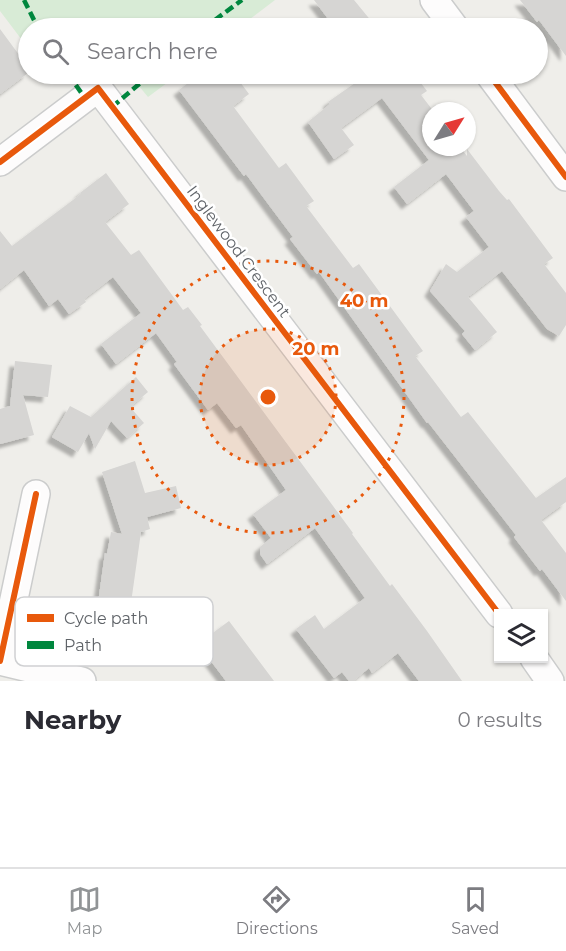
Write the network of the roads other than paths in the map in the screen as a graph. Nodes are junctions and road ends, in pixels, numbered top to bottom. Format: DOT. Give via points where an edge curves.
graph roads {
  1 [pos="434,0"];
  2 [pos="448,18"];
  3 [pos="496,84"];
  4 [pos="0,162"];
  5 [pos="566,177"];
  6 [pos="36,494"];
  7 [pos="496,609"];
  8 [pos="0,661"];
  9 [pos="537,663"];
  10 [pos="15,665"];
  11 [pos="20,666"];
  12 [pos="82,681"];
  13 [pos="550,681"];
  1 -- 2 [label="street"];
  3 -- 5 [label="street"];
  4 -- 7 [label="street, Inglewood Crescent" via="98,88"];
  6 -- 8 [label="street"];
  8 -- 10 [label="street"];
  9 -- 13 [label="street"];
  11 -- 12 [label="street"];
}
